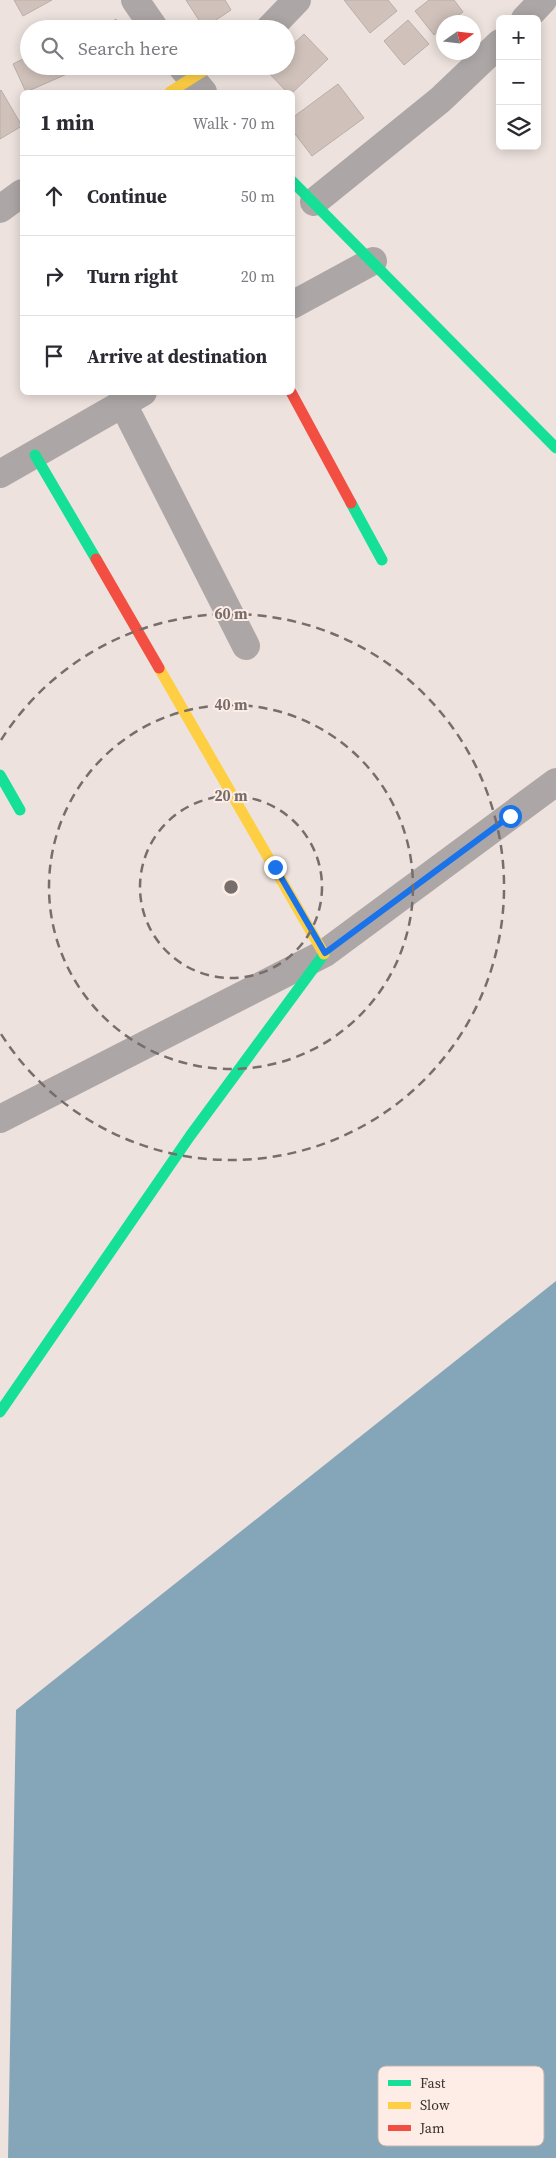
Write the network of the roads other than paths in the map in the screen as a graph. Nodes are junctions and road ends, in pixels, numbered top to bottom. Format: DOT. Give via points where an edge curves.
graph roads {
  1 [pos="135,0"];
  2 [pos="297,0"];
  3 [pos="543,0"];
  4 [pos="529,15"];
  5 [pos="149,20"];
  6 [pos="278,20"];
  7 [pos="496,47"];
  8 [pos="295,184"];
  9 [pos="20,194"];
  10 [pos="314,202"];
  11 [pos="0,208"];
  12 [pos="373,261"];
  13 [pos="295,303"];
  14 [pos="293,395"];
  15 [pos="133,398"];
  16 [pos="555,445"];
  17 [pos="36,455"];
  18 [pos="0,474"];
  19 [pos="382,560"];
  20 [pos="246,646"];
  21 [pos="0,775"];
  22 [pos="556,782"];
  23 [pos="20,810"];
  24 [pos="325,953"];
  25 [pos="0,1119"];
  26 [pos="0,1412"];
  1 -- 5 [label="street"];
  2 -- 6 [label="street"];
  3 -- 4 [label="street"];
  7 -- 10 [label="street" via="440,100"];
  8 -- 10 [label="street"];
  9 -- 11 [label="street"];
  10 -- 12 [label="street"];
  12 -- 13 [label="street"];
  12 -- 16 [label="street"];
  14 -- 19 [label="street"];
  15 -- 17 [label="street"];
  15 -- 20 [label="street"];
  17 -- 18 [label="street"];
  17 -- 24 [label="street"];
  21 -- 23 [label="street"];
  22 -- 24 [label="street"];
  24 -- 25 [label="street"];
  24 -- 26 [label="street" via="190,1136"];
}
